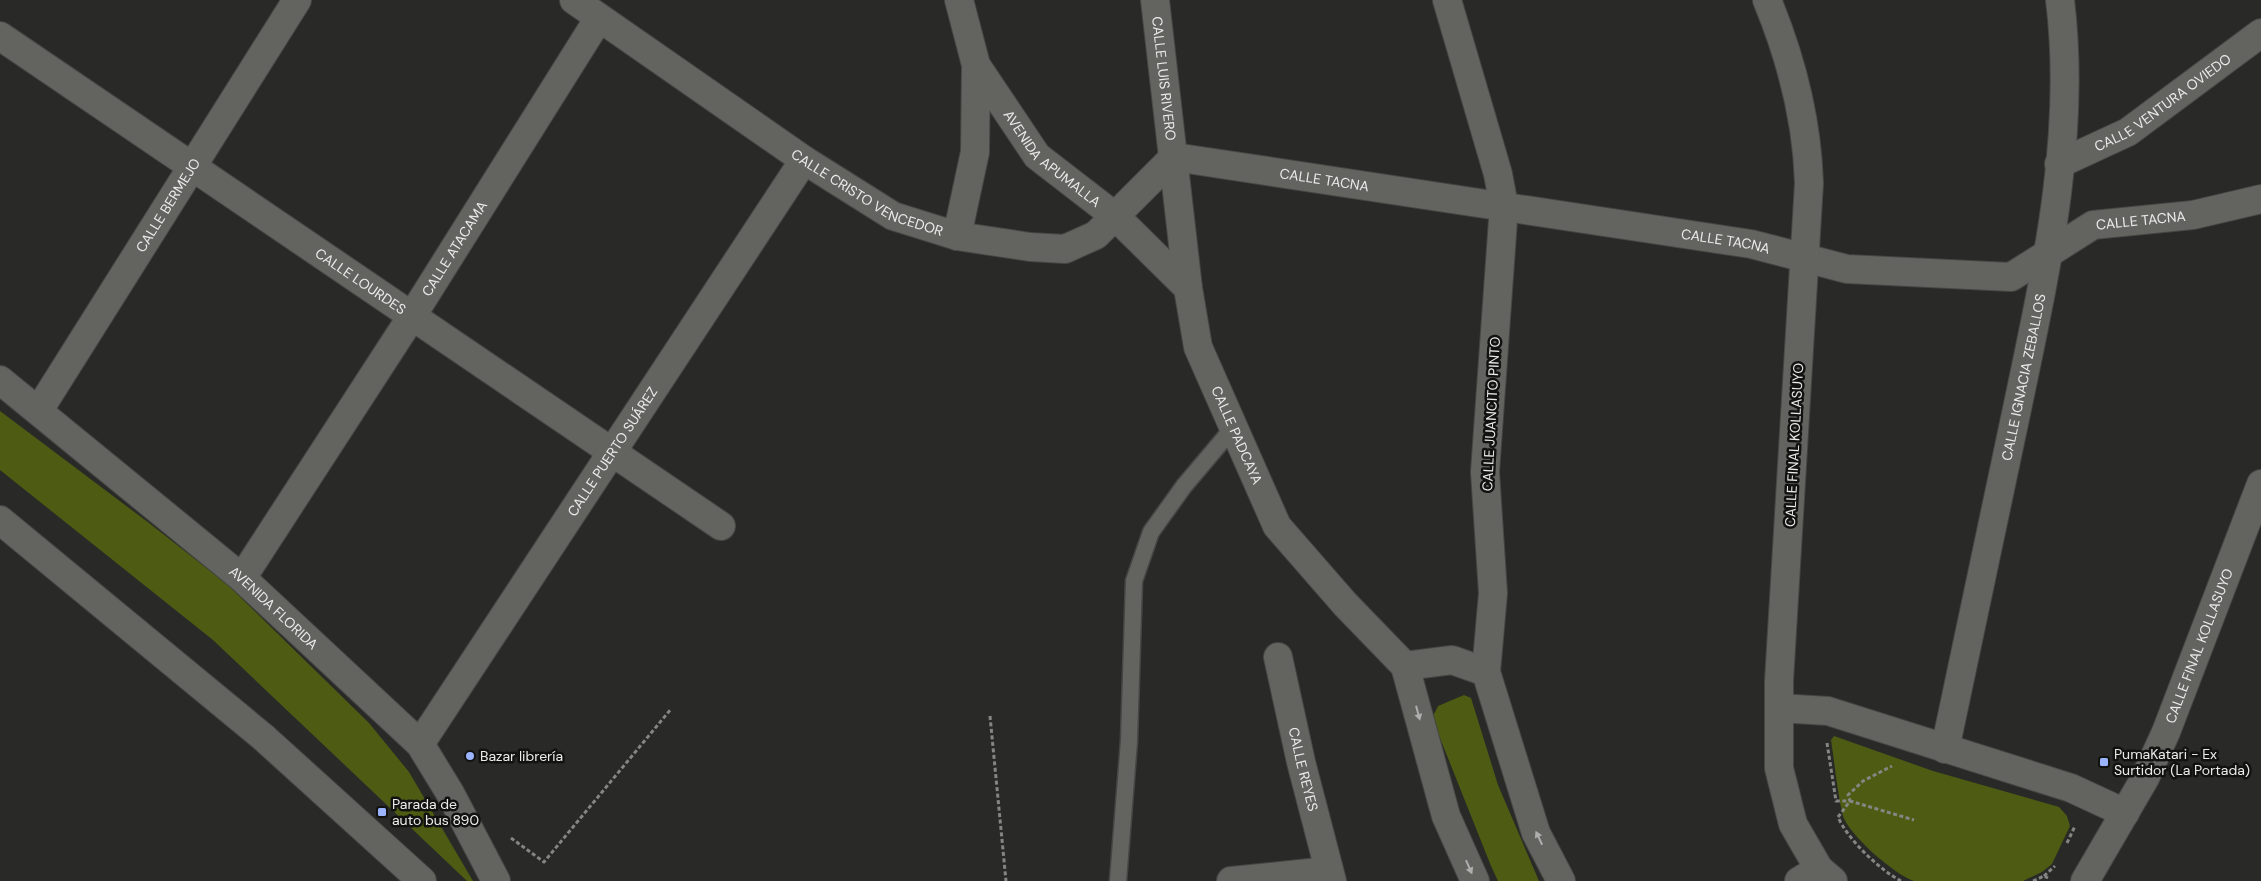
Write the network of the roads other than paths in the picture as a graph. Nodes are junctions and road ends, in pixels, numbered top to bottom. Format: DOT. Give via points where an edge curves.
graph roads {
  1 [pos="297,0"];
  2 [pos="574,0"];
  3 [pos="959,0"];
  4 [pos="1155,0"];
  5 [pos="1447,0"];
  6 [pos="1767,0"];
  7 [pos="2060,0"];
  8 [pos="599,18"];
  9 [pos="2261,33"];
  10 [pos="0,36"];
  11 [pos="976,65"];
  12 [pos="1174,157"];
  13 [pos="804,160"];
  14 [pos="2059,164"];
  15 [pos="192,166"];
  16 [pos="2261,199"];
  17 [pos="1504,206"];
  18 [pos="1116,216"];
  19 [pos="957,236"];
  20 [pos="2049,254"];
  21 [pos="1805,256"];
  22 [pos="1188,288"];
  23 [pos="412,316"];
  24 [pos="0,380"];
  25 [pos="39,410"];
  26 [pos="1233,428"];
  27 [pos="613,453"];
  28 [pos="2261,484"];
  29 [pos="0,520"];
  30 [pos="721,526"];
  31 [pos="242,578"];
  32 [pos="1278,657"];
  33 [pos="1405,666"];
  34 [pos="1486,672"];
  35 [pos="1778,708"];
  36 [pos="420,744"];
  37 [pos="1945,749"];
  38 [pos="2125,813"];
  39 [pos="1330,876"];
  40 [pos="1817,877"];
  41 [pos="422,881"];
  42 [pos="496,881"];
  43 [pos="1118,881"];
  44 [pos="1231,881"];
  45 [pos="1475,881"];
  46 [pos="1561,881"];
  47 [pos="2085,881"];
  1 -- 15 [label="street, CALLE BERMEJO"];
  2 -- 8 [label="street, CALLE CRISTO VENCEDOR"];
  3 -- 11 [label="street, AVENIDA APUMALLA"];
  4 -- 12 [label="street, CALLE LUIS RIVERO"];
  5 -- 17 [label="street, CALLE JUANCITO PINTO" via="1496,165"];
  6 -- 21 [label="street, CALLE FINAL KOLLASUYO" via="1797,87 1808,158"];
  7 -- 14 [label="street, CALLE IGNACIA ZEBALLOS" via="2065,38"];
  8 -- 13 [label="street, CALLE CRISTO VENCEDOR"];
  8 -- 23 [label="street, CALLE ATACAMA"];
  9 -- 14 [label="street, CALLE VENTURA OVIEDO" via="2128,132"];
  10 -- 15 [label="street, CALLE LOURDES"];
  11 -- 18 [label="street, AVENIDA APUMALLA" via="1037,156"];
  11 -- 19 [label="street" via="975,152"];
  12 -- 17 [label="street, CALLE TACNA"];
  12 -- 18 [label="street, CALLE CRISTO VENCEDOR"];
  12 -- 22 [label="street, CALLE PADCAYA"];
  13 -- 19 [label="street, CALLE CRISTO VENCEDOR" via="892,216"];
  13 -- 27 [label="street, CALLE PUERTO SUÁREZ"];
  14 -- 20 [label="street, CALLE IGNACIA ZEBALLOS"];
  15 -- 23 [label="street, CALLE LOURDES"];
  15 -- 25 [label="street, CALLE BERMEJO"];
  16 -- 20 [label="street, CALLE TACNA" via="2193,215 2093,226"];
  17 -- 21 [label="street, CALLE TACNA" via="1751,244"];
  17 -- 34 [label="street, CALLE JUANCITO PINTO" via="1485,472 1493,594"];
  18 -- 19 [label="street, CALLE CRISTO VENCEDOR" via="1096,235 1065,249 1030,248"];
  18 -- 22 [label="street, AVENIDA APUMALLA"];
  20 -- 21 [label="street, CALLE TACNA" via="2011,277 1847,269"];
  20 -- 37 [label="street, CALLE IGNACIA ZEBALLOS"];
  21 -- 35 [label="street, CALLE FINAL KOLLASUYO"];
  22 -- 26 [label="street, CALLE PADCAYA" via="1198,346"];
  23 -- 27 [label="street, CALLE LOURDES"];
  23 -- 31 [label="street, CALLE ATACAMA"];
  24 -- 25 [label="street, AVENIDA FLORIDA"];
  25 -- 31 [label="street, AVENIDA FLORIDA"];
  26 -- 33 [label="street, CALLE PADCAYA" via="1277,526"];
  26 -- 43 [label="lane" via="1184,486 1151,532 1134,581 1129,741"];
  27 -- 30 [label="street, CALLE LOURDES"];
  27 -- 36 [label="street, CALLE PUERTO SUÁREZ"];
  28 -- 38 [label="street, CALLE FINAL KOLLASUYO" via="2166,732"];
  29 -- 41 [label="street" via="263,737"];
  31 -- 36 [label="street, AVENIDA FLORIDA"];
  32 -- 39 [label="street, CALLE REYES"];
  33 -- 34 [label="street" via="1452,660"];
  33 -- 45 [label="street, one-way" via="1446,816"];
  46 -- 34 [label="street, CALLE JUANCITO PINTO, one-way" via="1536,833"];
  35 -- 37 [label="street" via="1828,711"];
  35 -- 40 [label="street, CALLE FINAL KOLLASUYO" via="1778,768 1793,824"];
  36 -- 42 [label="street, AVENIDA FLORIDA"];
  37 -- 38 [label="street" via="2072,788"];
  38 -- 47 [label="street, CALLE FINAL KOLLASUYO"];
  39 -- 44 [label="street"];
}
